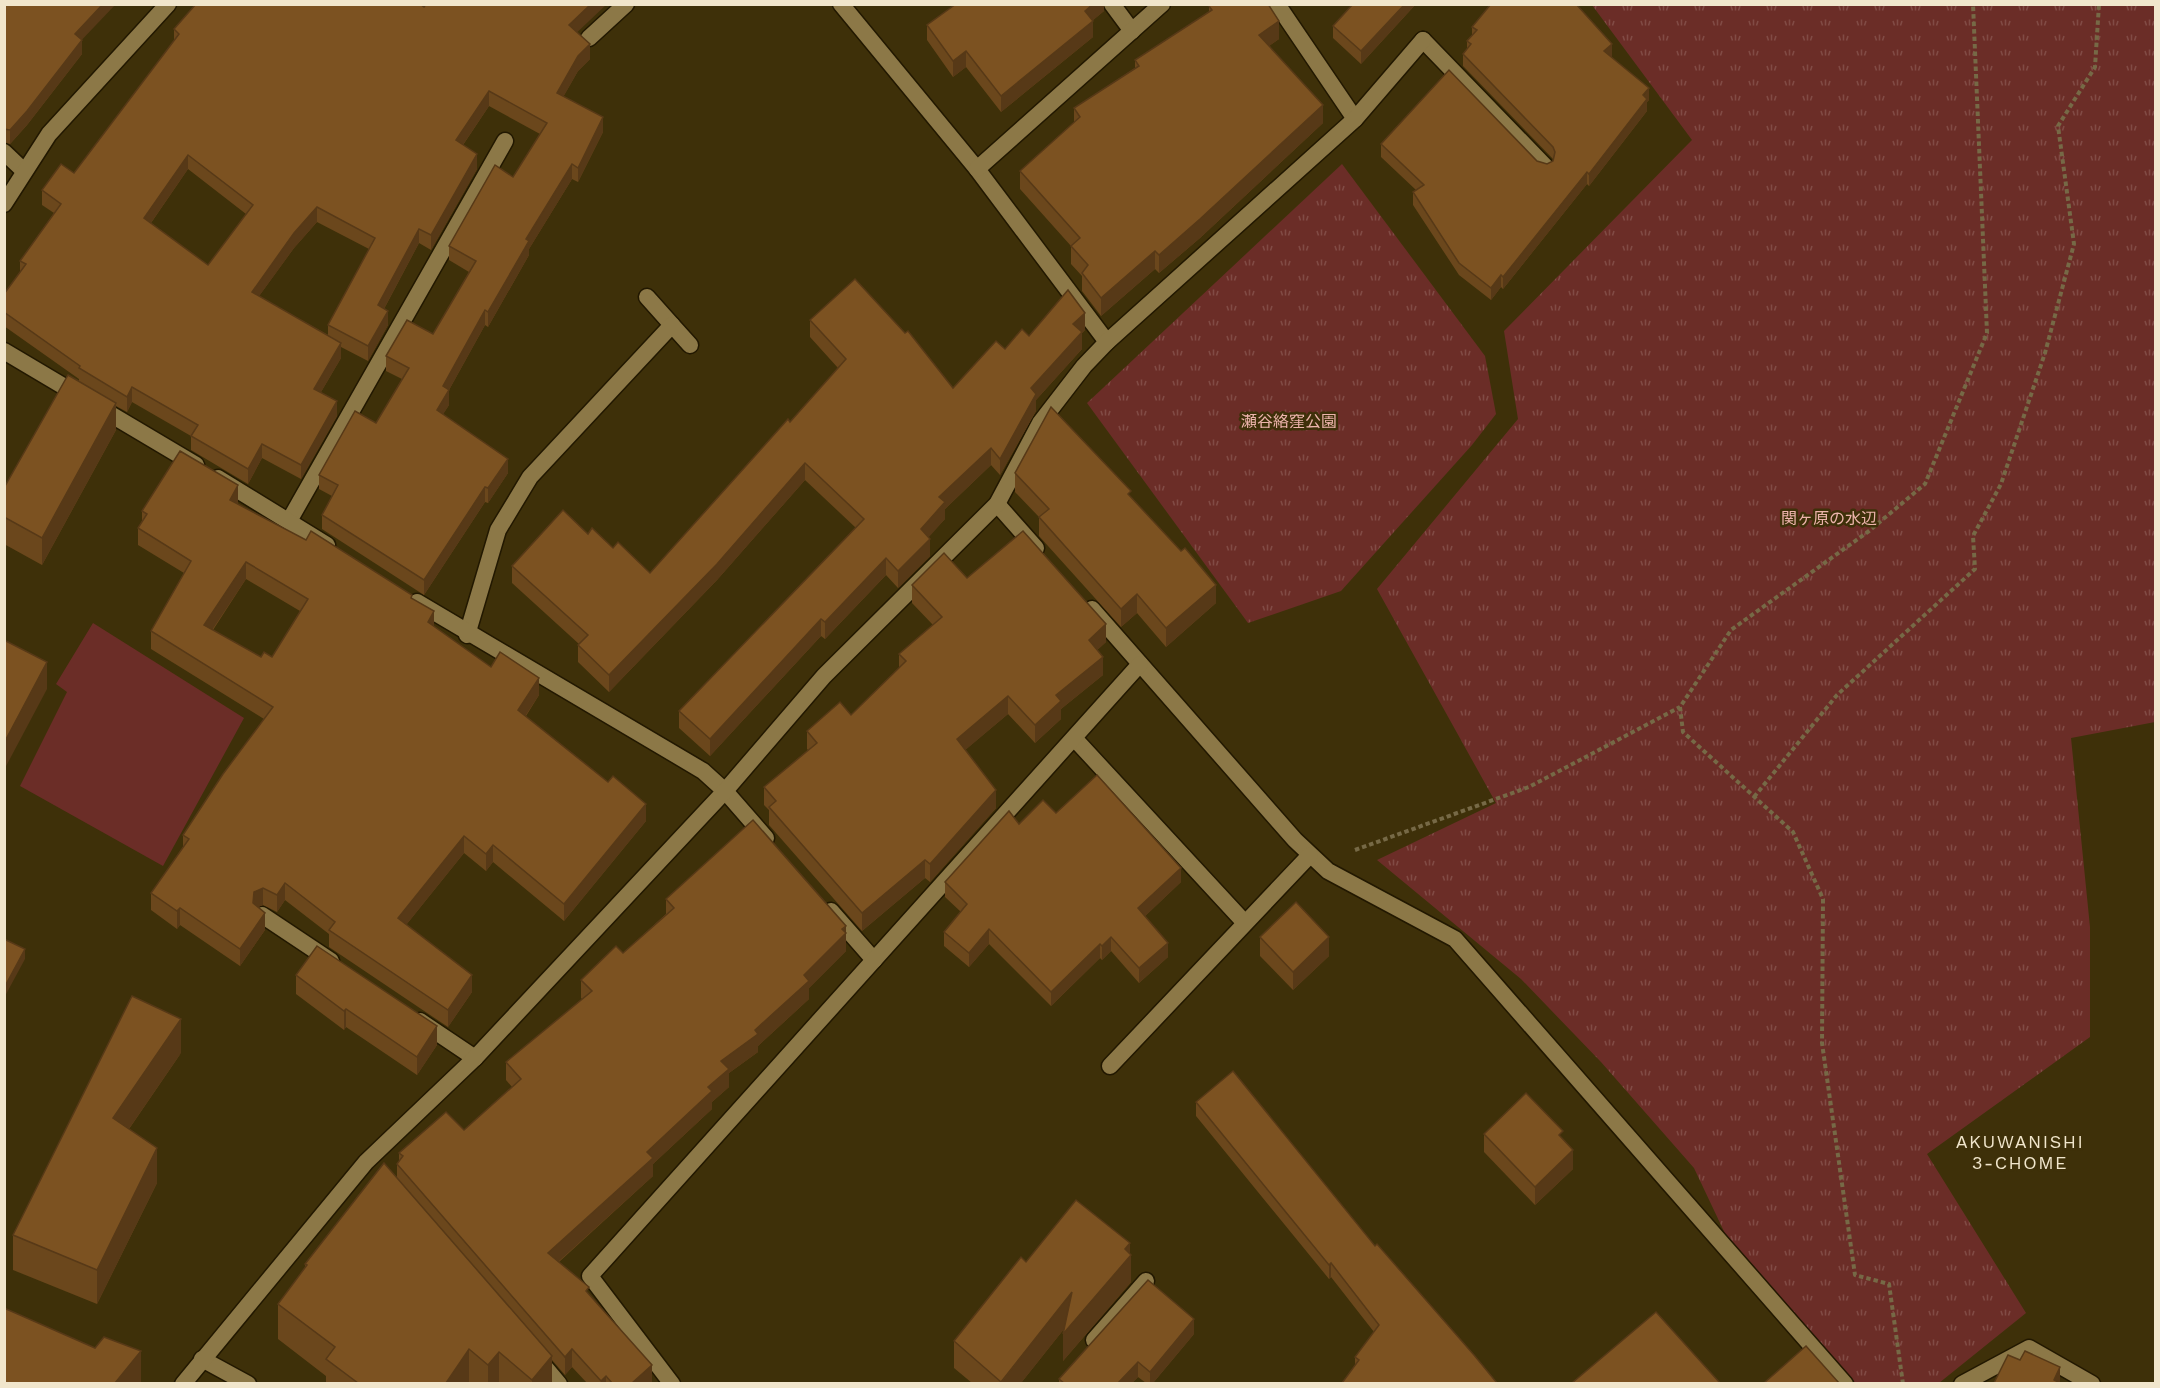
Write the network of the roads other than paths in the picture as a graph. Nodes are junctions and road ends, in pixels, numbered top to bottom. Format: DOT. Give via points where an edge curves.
graph roads {
  1 [pos="168,4"];
  2 [pos="626,4"];
  3 [pos="840,4"];
  4 [pos="1112,4"];
  5 [pos="1162,4"];
  6 [pos="1277,4"];
  7 [pos="1132,31"];
  8 [pos="589,38"];
  9 [pos="1355,118"];
  10 [pos="505,141"];
  11 [pos="4,152"];
  12 [pos="1545,166"];
  13 [pos="977,169"];
  14 [pos="24,171"];
  15 [pos="4,204"];
  16 [pos="647,297"];
  17 [pos="672,325"];
  18 [pos="1107,342"];
  19 [pos="690,345"];
  20 [pos="4,351"];
  21 [pos="997,504"];
  22 [pos="290,521"];
  23 [pos="339,552"];
  24 [pos="1045,557"];
  25 [pos="398,590"];
  26 [pos="1077,593"];
  27 [pos="467,635"];
  28 [pos="1140,664"];
  29 [pos="1074,738"];
  30 [pos="725,791"];
  31 [pos="774,846"];
  32 [pos="1315,859"];
  33 [pos="820,899"];
  34 [pos="262,915"];
  35 [pos="1245,923"];
  36 [pos="874,960"];
  37 [pos="349,974"];
  38 [pos="407,1013"];
  39 [pos="475,1058"];
  40 [pos="1110,1066"];
  41 [pos="1146,1281"];
  42 [pos="528,1348"];
  43 [pos="1086,1349"];
  44 [pos="202,1359"];
  45 [pos="183,1383"];
  46 [pos="248,1383"];
  47 [pos="559,1383"];
  48 [pos="672,1383"];
  49 [pos="1845,1383"];
  50 [pos="1962,1383"];
  51 [pos="2092,1383"];
  1 -- 14 [label="street" via="49,134"];
  2 -- 8 [label="street"];
  3 -- 13 [label="street"];
  4 -- 7 [label="street"];
  5 -- 7 [label="street"];
  6 -- 9 [label="street"];
  7 -- 13 [label="street"];
  9 -- 12 [label="street" via="1423,39"];
  9 -- 18 [label="street"];
  10 -- 22 [label="street"];
  11 -- 14 [label="street"];
  13 -- 18 [label="street"];
  14 -- 15 [label="street"];
  16 -- 17 [label="street"];
  17 -- 19 [label="street"];
  17 -- 27 [label="street" via="530,477 498,530"];
  18 -- 21 [label="street" via="1040,423"];
  20 -- 22 [label="street"];
  21 -- 24 [label="street"];
  21 -- 30 [label="street" via="824,676"];
  22 -- 23 [label="street"];
  25 -- 27 [label="street"];
  26 -- 28 [label="street"];
  27 -- 30 [label="street" via="703,771"];
  28 -- 29 [label="street"];
  28 -- 32 [label="street"];
  29 -- 35 [label="street"];
  29 -- 36 [label="street"];
  30 -- 31 [label="street"];
  30 -- 39 [label="street"];
  32 -- 35 [label="street"];
  32 -- 49 [label="street" via="1328,871 1455,939"];
  33 -- 36 [label="street"];
  34 -- 37 [label="street"];
  35 -- 40 [label="street"];
  36 -- 48 [label="street" via="590,1276"];
  38 -- 39 [label="street"];
  39 -- 44 [label="street" via="370,1167"];
  41 -- 43 [label="street"];
  42 -- 47 [label="street"];
  44 -- 45 [label="street"];
  44 -- 46 [label="street"];
  50 -- 51 [label="street" via="2029,1348"];
}
